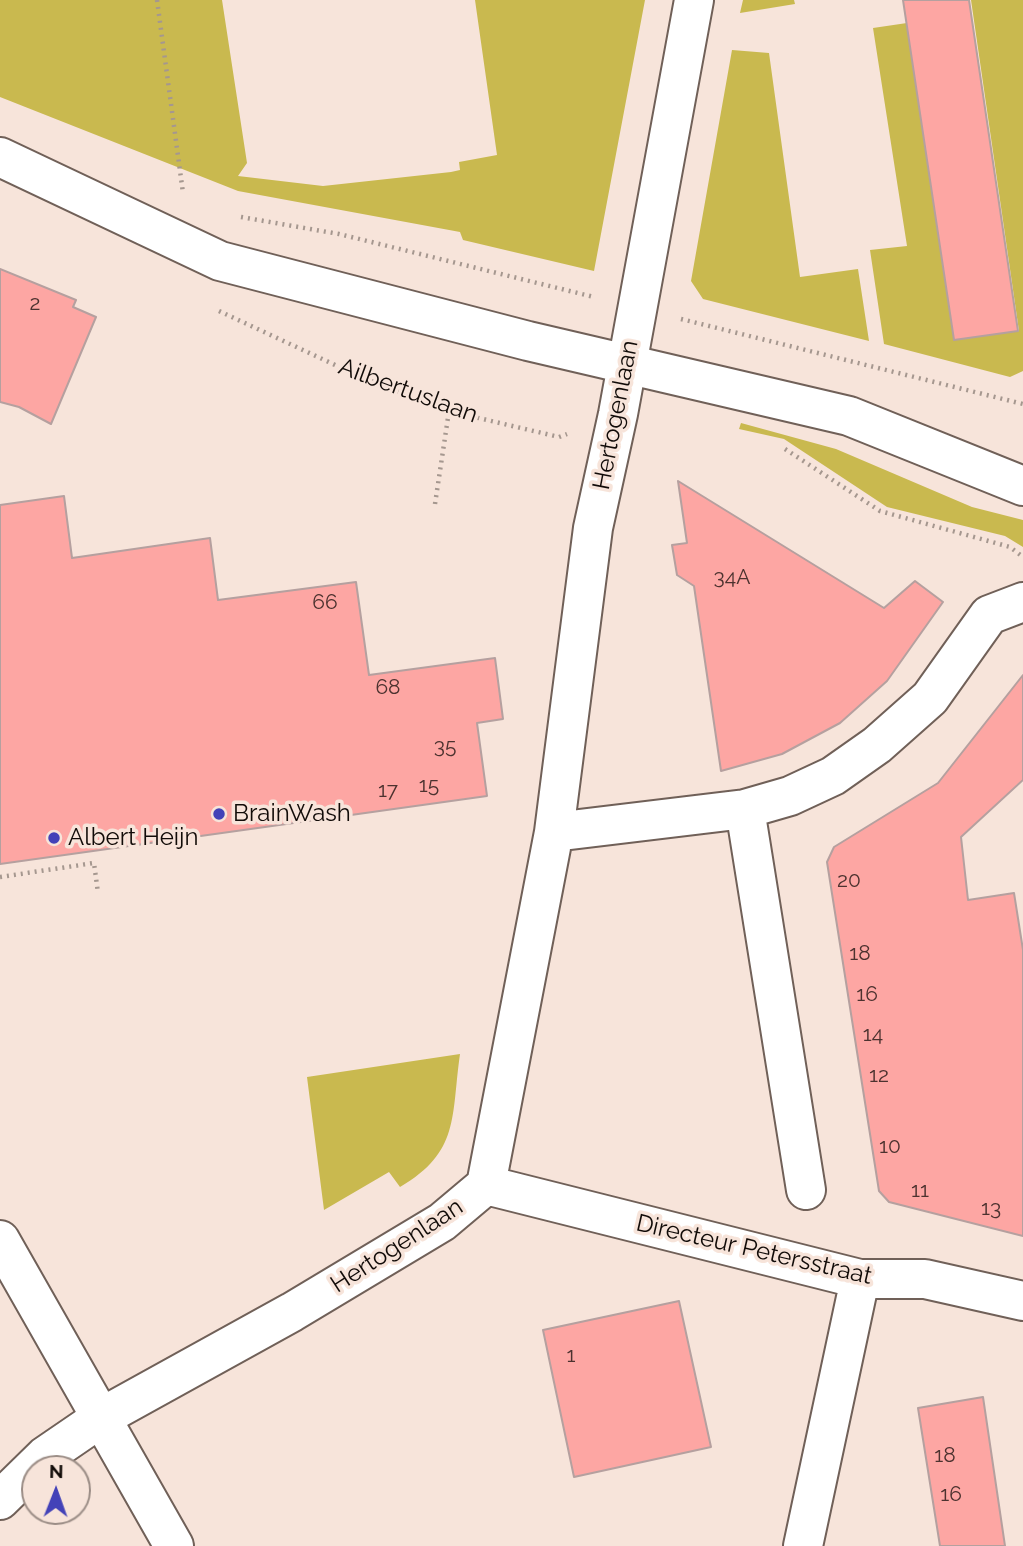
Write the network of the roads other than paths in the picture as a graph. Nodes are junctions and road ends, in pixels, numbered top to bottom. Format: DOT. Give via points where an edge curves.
graph roads {
  1 [pos="694,0"];
  2 [pos="0,157"];
  3 [pos="627,362"];
  4 [pos="1023,486"];
  5 [pos="1023,602"];
  6 [pos="745,809"];
  7 [pos="554,832"];
  8 [pos="486,1185"];
  9 [pos="806,1190"];
  10 [pos="0,1240"];
  11 [pos="860,1279"];
  12 [pos="1023,1301"];
  13 [pos="102,1417"];
  14 [pos="0,1500"];
  15 [pos="174,1546"];
  16 [pos="803,1546"];
  1 -- 3 [label="street, Hertogenlaan"];
  2 -- 3 [label="street" via="220,261"];
  3 -- 4 [label="street" via="849,416"];
  3 -- 7 [label="street, Hertogenlaan" via="593,528"];
  5 -- 6 [label="street" via="989,615 930,698 877,745 833,776 790,796"];
  6 -- 7 [label="street"];
  6 -- 9 [label="street"];
  7 -- 8 [label="street, Hertogenlaan"];
  8 -- 11 [label="street, Directeur Petersstraat"];
  8 -- 13 [label="street, Hertogenlaan" via="442,1222"];
  10 -- 13 [label="street"];
  11 -- 12 [label="street, Directeur Petersstraat" via="925,1279"];
  11 -- 16 [label="street"];
  13 -- 14 [label="street, Hertogenlaan" via="45,1456"];
  13 -- 15 [label="street"];
}
